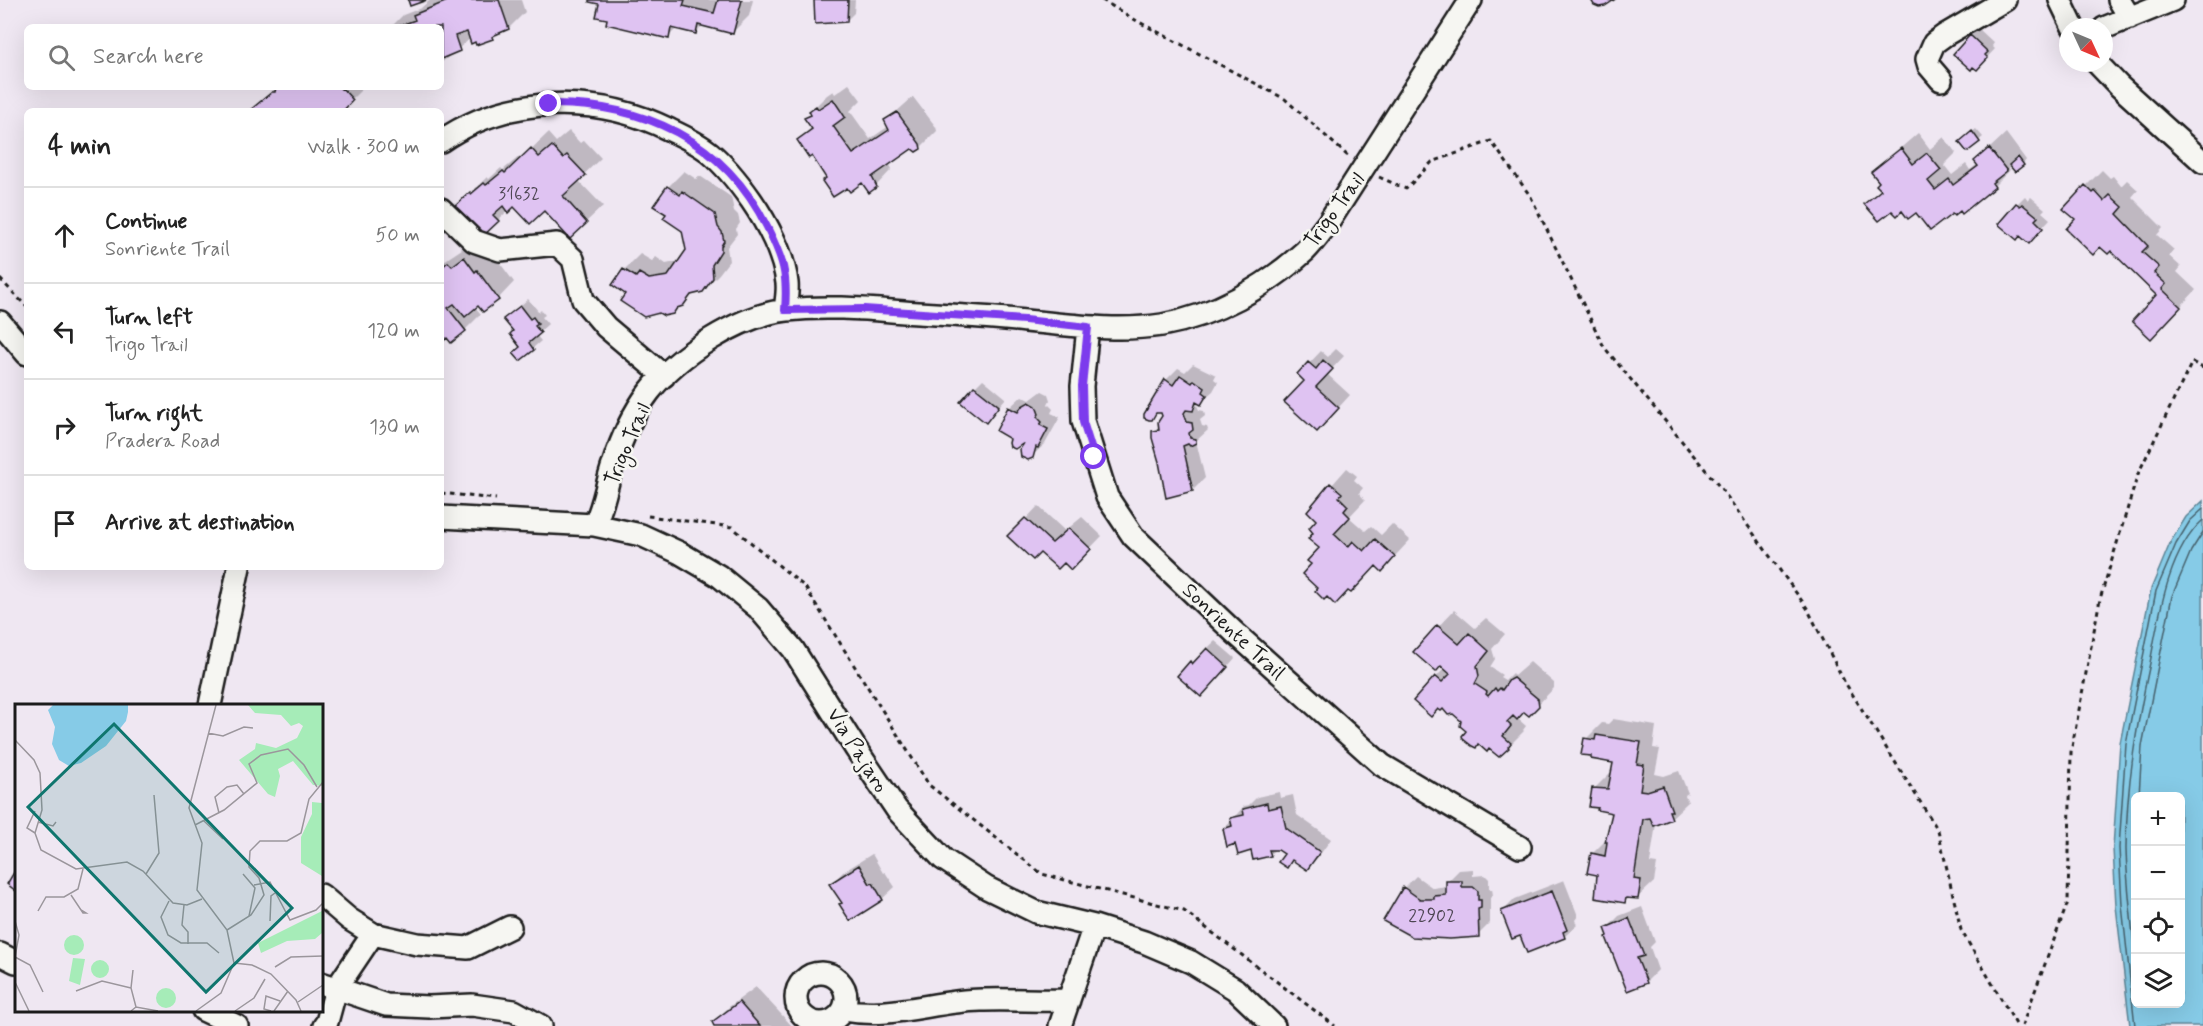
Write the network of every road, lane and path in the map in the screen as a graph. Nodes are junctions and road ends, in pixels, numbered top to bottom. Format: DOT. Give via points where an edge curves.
graph roads {
  1 [pos="1102,0"];
  2 [pos="1471,0"];
  3 [pos="2005,0"];
  4 [pos="2060,0"];
  5 [pos="2173,0"];
  6 [pos="2125,9"];
  7 [pos="2069,18"];
  8 [pos="2113,20"];
  9 [pos="2106,72"];
  10 [pos="1941,80"];
  11 [pos="444,139"];
  12 [pos="2203,162"];
  13 [pos="1363,171"];
  14 [pos="444,212"];
  15 [pos="0,279"];
  16 [pos="24,304"];
  17 [pos="785,310"];
  18 [pos="1088,327"];
  19 [pos="4,337"];
  20 [pos="24,352"];
  21 [pos="2203,368"];
  22 [pos="664,376"];
  23 [pos="444,493"];
  24 [pos="498,499"];
  25 [pos="645,516"];
  26 [pos="444,517"];
  27 [pos="594,525"];
  28 [pos="237,570"];
  29 [pos="210,704"];
  30 [pos="1520,846"];
  31 [pos="322,897"];
  32 [pos="1094,926"];
  33 [pos="510,927"];
  34 [pos="373,934"];
  35 [pos="0,954"];
  36 [pos="15,962"];
  37 [pos="328,986"];
  38 [pos="1069,1000"];
  39 [pos="843,1010"];
  40 [pos="205,1011"];
  41 [pos="237,1026"];
  42 [pos="324,1026"];
  43 [pos="541,1026"];
  44 [pos="1060,1026"];
  45 [pos="1274,1026"];
  46 [pos="1335,1026"];
  47 [pos="2017,1026"];
  48 [pos="2022,1026"];
  1 -- 13 [label="path" via="1285,99"];
  2 -- 13 [label="street, Trigo Trail"];
  3 -- 10 [label="street" via="1934,43 1927,59"];
  4 -- 7 [label="street"];
  5 -- 6 [label="street"];
  6 -- 8 [label="street"];
  9 -- 12 [label="street"];
  11 -- 17 [label="street" via="494,114 549,104 609,108 667,128 707,151 727,168 759,212 783,262 787,284"];
  13 -- 18 [label="street, Trigo Trail" via="1306,250 1269,280 1197,315 1162,324"];
  13 -- 47 [label="path" via="1406,189 1432,162 1491,141 1531,197 1604,347 1723,491 1807,608 1844,681 1938,830 1961,930"];
  14 -- 22 [label="street" via="474,241 500,250 557,244 573,259 583,300 606,327"];
  15 -- 16 [label="path"];
  17 -- 18 [label="street, Trigo Trail" via="864,309"];
  17 -- 22 [label="street, Trigo Trail" via="745,321 679,361"];
  18 -- 30 [label="street, Sonriente Trail" via="1083,422 1107,497 1133,536 1382,765"];
  19 -- 20 [label="street"];
  21 -- 48 [label="path" via="2192,362 2138,474 2100,599 2071,752 2068,902"];
  22 -- 27 [label="street, Trigo Trail" via="630,423"];
  23 -- 24 [label="path"];
  25 -- 46 [label="path" via="732,527 804,587 928,785 1042,874 1184,911"];
  26 -- 27 [label="street, Via Pajaro"];
  27 -- 32 [label="street, Via Pajaro" via="641,535 681,553 719,576 758,608 793,649 897,810 943,859 987,888 1036,912"];
  28 -- 29 [label="street"];
  31 -- 34 [label="street"];
  32 -- 38 [label="street"];
  32 -- 45 [label="street, Via Pajaro" via="1191,962 1234,989"];
  33 -- 34 [label="street" via="468,948 417,944"];
  34 -- 37 [label="street"];
  35 -- 36 [label="street"];
  37 -- 42 [label="street"];
  37 -- 43 [label="street" via="386,1005 472,1005 514,1011"];
  38 -- 39 [label="street" via="980,1000 865,1014"];
  38 -- 44 [label="street"];
  40 -- 41 [label="street"];
}
